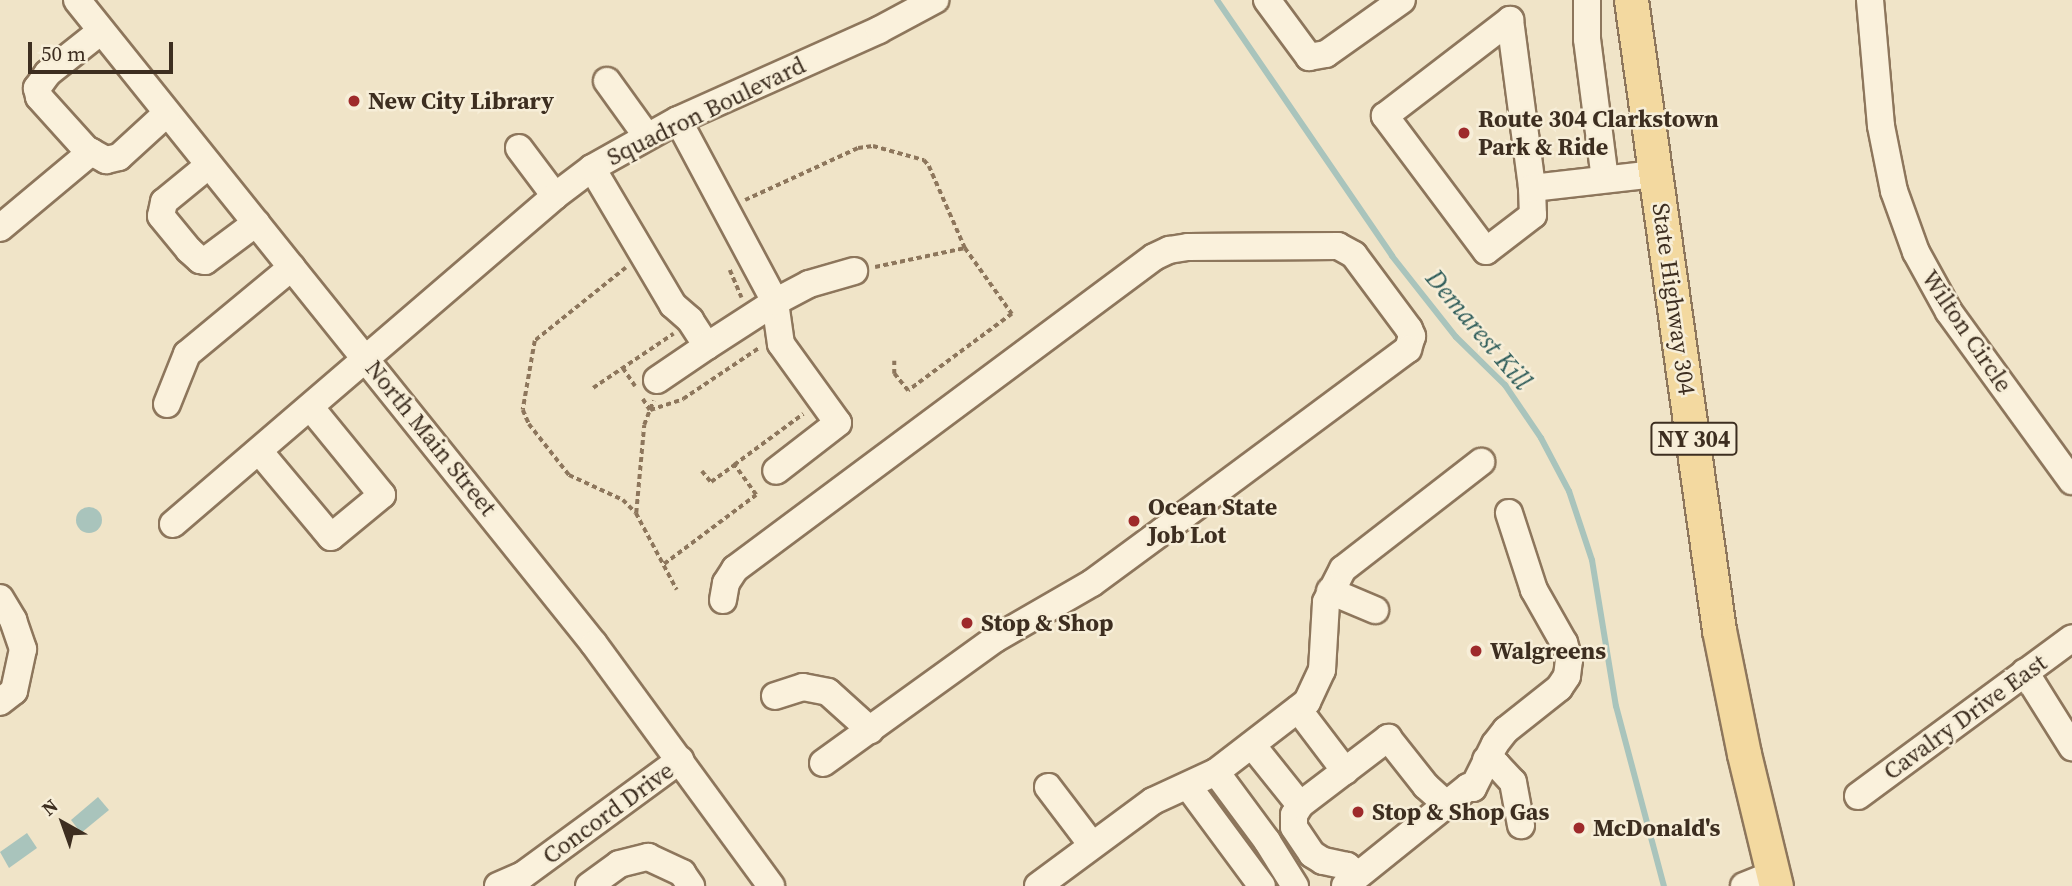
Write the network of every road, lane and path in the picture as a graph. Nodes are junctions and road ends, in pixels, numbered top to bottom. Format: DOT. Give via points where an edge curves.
graph roads {
  1 [pos="935,0"];
  2 [pos="1267,0"];
  3 [pos="1402,0"];
  4 [pos="1587,0"];
  5 [pos="1631,0"];
  6 [pos="1870,0"];
  7 [pos="78,1"];
  8 [pos="101,31"];
  9 [pos="607,81"];
  10 [pos="167,113"];
  11 [pos="678,120"];
  12 [pos="646,135"];
  13 [pos="519,148"];
  14 [pos="90,152"];
  15 [pos="209,165"];
  16 [pos="592,168"];
  17 [pos="1656,174"];
  18 [pos="1605,179"];
  19 [pos="1532,188"];
  20 [pos="555,196"];
  21 [pos="727,208"];
  22 [pos="256,223"];
  23 [pos="0,228"];
  24 [pos="965,248"];
  25 [pos="643,255"];
  26 [pos="727,264"];
  27 [pos="292,267"];
  28 [pos="864,273"];
  29 [pos="775,302"];
  30 [pos="747,306"];
  31 [pos="704,342"];
  32 [pos="366,358"];
  33 [pos="894,361"];
  34 [pos="657,380"];
  35 [pos="593,388"];
  36 [pos="822,400"];
  37 [pos="167,404"];
  38 [pos="311,408"];
  39 [pos="650,410"];
  40 [pos="259,451"];
  41 [pos="1481,462"];
  42 [pos="734,465"];
  43 [pos="702,471"];
  44 [pos="776,471"];
  45 [pos="2072,481"];
  46 [pos="636,513"];
  47 [pos="1509,513"];
  48 [pos="173,524"];
  49 [pos="664,564"];
  50 [pos="677,590"];
  51 [pos="1330,591"];
  52 [pos="0,598"];
  53 [pos="723,600"];
  54 [pos="1375,610"];
  55 [pos="2072,638"];
  56 [pos="2025,673"];
  57 [pos="7,696"];
  58 [pos="775,696"];
  59 [pos="1298,709"];
  60 [pos="870,730"];
  61 [pos="1252,746"];
  62 [pos="2072,747"];
  63 [pos="680,760"];
  64 [pos="1486,760"];
  65 [pos="823,764"];
  66 [pos="1345,771"];
  67 [pos="1216,772"];
  68 [pos="1188,786"];
  69 [pos="1048,787"];
  70 [pos="1858,796"];
  71 [pos="1446,804"];
  72 [pos="1300,806"];
  73 [pos="1521,825"];
  74 [pos="1092,845"];
  75 [pos="528,880"];
  76 [pos="1351,880"];
  77 [pos="1764,882"];
  78 [pos="498,886"];
  79 [pos="589,886"];
  80 [pos="691,886"];
  81 [pos="771,886"];
  82 [pos="1038,886"];
  83 [pos="1262,886"];
  84 [pos="1295,886"];
  1 -- 11 [label="street, Squadron Boulevard"];
  2 -- 3 [label="street" via="1309,57 1326,54"];
  4 -- 18 [label="street" via="1587,39"];
  5 -- 17 [label="main road, State Highway 304 / NY 304"];
  6 -- 45 [label="street, Wilton Circle" via="1881,126 1894,191 1916,252 1949,312"];
  7 -- 8 [label="street, North Main Street"];
  8 -- 10 [label="street, North Main Street"];
  8 -- 14 [label="street" via="48,72 37,88 39,97"];
  9 -- 12 [label="street"];
  10 -- 14 [label="street" via="119,157 106,160"];
  10 -- 15 [label="street, North Main Street"];
  11 -- 12 [label="street, Squadron Boulevard"];
  11 -- 21 [label="street"];
  12 -- 16 [label="street, Squadron Boulevard"];
  13 -- 20 [label="street"];
  14 -- 23 [label="street"];
  15 -- 22 [label="street, North Main Street"];
  15 -- 22 [label="street" via="164,202 162,216 200,260 210,260"];
  16 -- 20 [label="street, Squadron Boulevard"];
  16 -- 25 [label="street"];
  17 -- 18 [label="street"];
  17 -- 77 [label="main road, State Highway 304 / NY 304" via="1719,630"];
  18 -- 19 [label="street"];
  19 -- 19 [label="street" via="1519,82 1510,20 1385,116 1486,251 1533,215"];
  20 -- 32 [label="street, Squadron Boulevard"];
  21 -- 24 [label="path" via="858,148 873,146 923,160 929,166"];
  21 -- 29 [label="street"];
  22 -- 27 [label="street, North Main Street"];
  24 -- 28 [label="path"];
  24 -- 33 [label="path" via="1012,314 908,391 894,374"];
  25 -- 31 [label="street" via="673,305"];
  25 -- 46 [label="path" via="539,336 523,404 529,424 569,475 623,500"];
  26 -- 30 [label="path"];
  27 -- 32 [label="street, North Main Street"];
  27 -- 37 [label="street" via="187,354"];
  28 -- 29 [label="street" via="809,284"];
  29 -- 31 [label="street"];
  29 -- 36 [label="street" via="781,344"];
  31 -- 34 [label="street"];
  31 -- 35 [label="path" via="690,345 679,330"];
  32 -- 38 [label="street, Squadron Boulevard"];
  32 -- 63 [label="street, North Main Street" via="594,644"];
  36 -- 42 [label="path"];
  36 -- 44 [label="street" via="838,423"];
  38 -- 40 [label="street, Squadron Boulevard"];
  38 -- 40 [label="street" via="382,495 331,537"];
  39 -- 46 [label="path" via="644,425"];
  40 -- 48 [label="street, Squadron Boulevard"];
  41 -- 51 [label="street" via="1352,561"];
  42 -- 43 [label="path" via="710,482"];
  42 -- 49 [label="path" via="756,495"];
  46 -- 49 [label="path"];
  47 -- 64 [label="street" via="1534,590 1569,660 1559,688 1506,730"];
  49 -- 50 [label="path"];
  51 -- 54 [label="street"];
  51 -- 59 [label="street" via="1323,614 1322,670 1314,691"];
  52 -- 57 [label="street" via="23,649"];
  53 -- 60 [label="street" via="735,569 1154,257 1188,247 1329,245 1354,255 1409,329 1408,349 1092,583 995,639"];
  55 -- 56 [label="street, Cavalry Drive East"];
  56 -- 62 [label="street"];
  56 -- 70 [label="street, Cavalry Drive East"];
  58 -- 60 [label="street" via="803,687 828,692"];
  59 -- 61 [label="street"];
  59 -- 66 [label="street"];
  60 -- 65 [label="street"];
  61 -- 67 [label="street"];
  61 -- 72 [label="street"];
  63 -- 75 [label="street, Concord Drive"];
  63 -- 81 [label="street, North Main Street"];
  64 -- 71 [label="street" via="1474,788 1468,787"];
  64 -- 73 [label="street" via="1513,782"];
  66 -- 71 [label="street" via="1388,738"];
  66 -- 72 [label="street"];
  67 -- 68 [label="street"];
  67 -- 84 [label="street"];
  68 -- 74 [label="street" via="1153,802"];
  68 -- 83 [label="street"];
  69 -- 74 [label="street"];
  71 -- 76 [label="street"];
  72 -- 76 [label="street" via="1294,827 1312,854 1347,866"];
  74 -- 82 [label="street"];
  75 -- 78 [label="street, Concord Drive"];
  79 -- 80 [label="street" via="619,864 648,857 682,873"];
}
